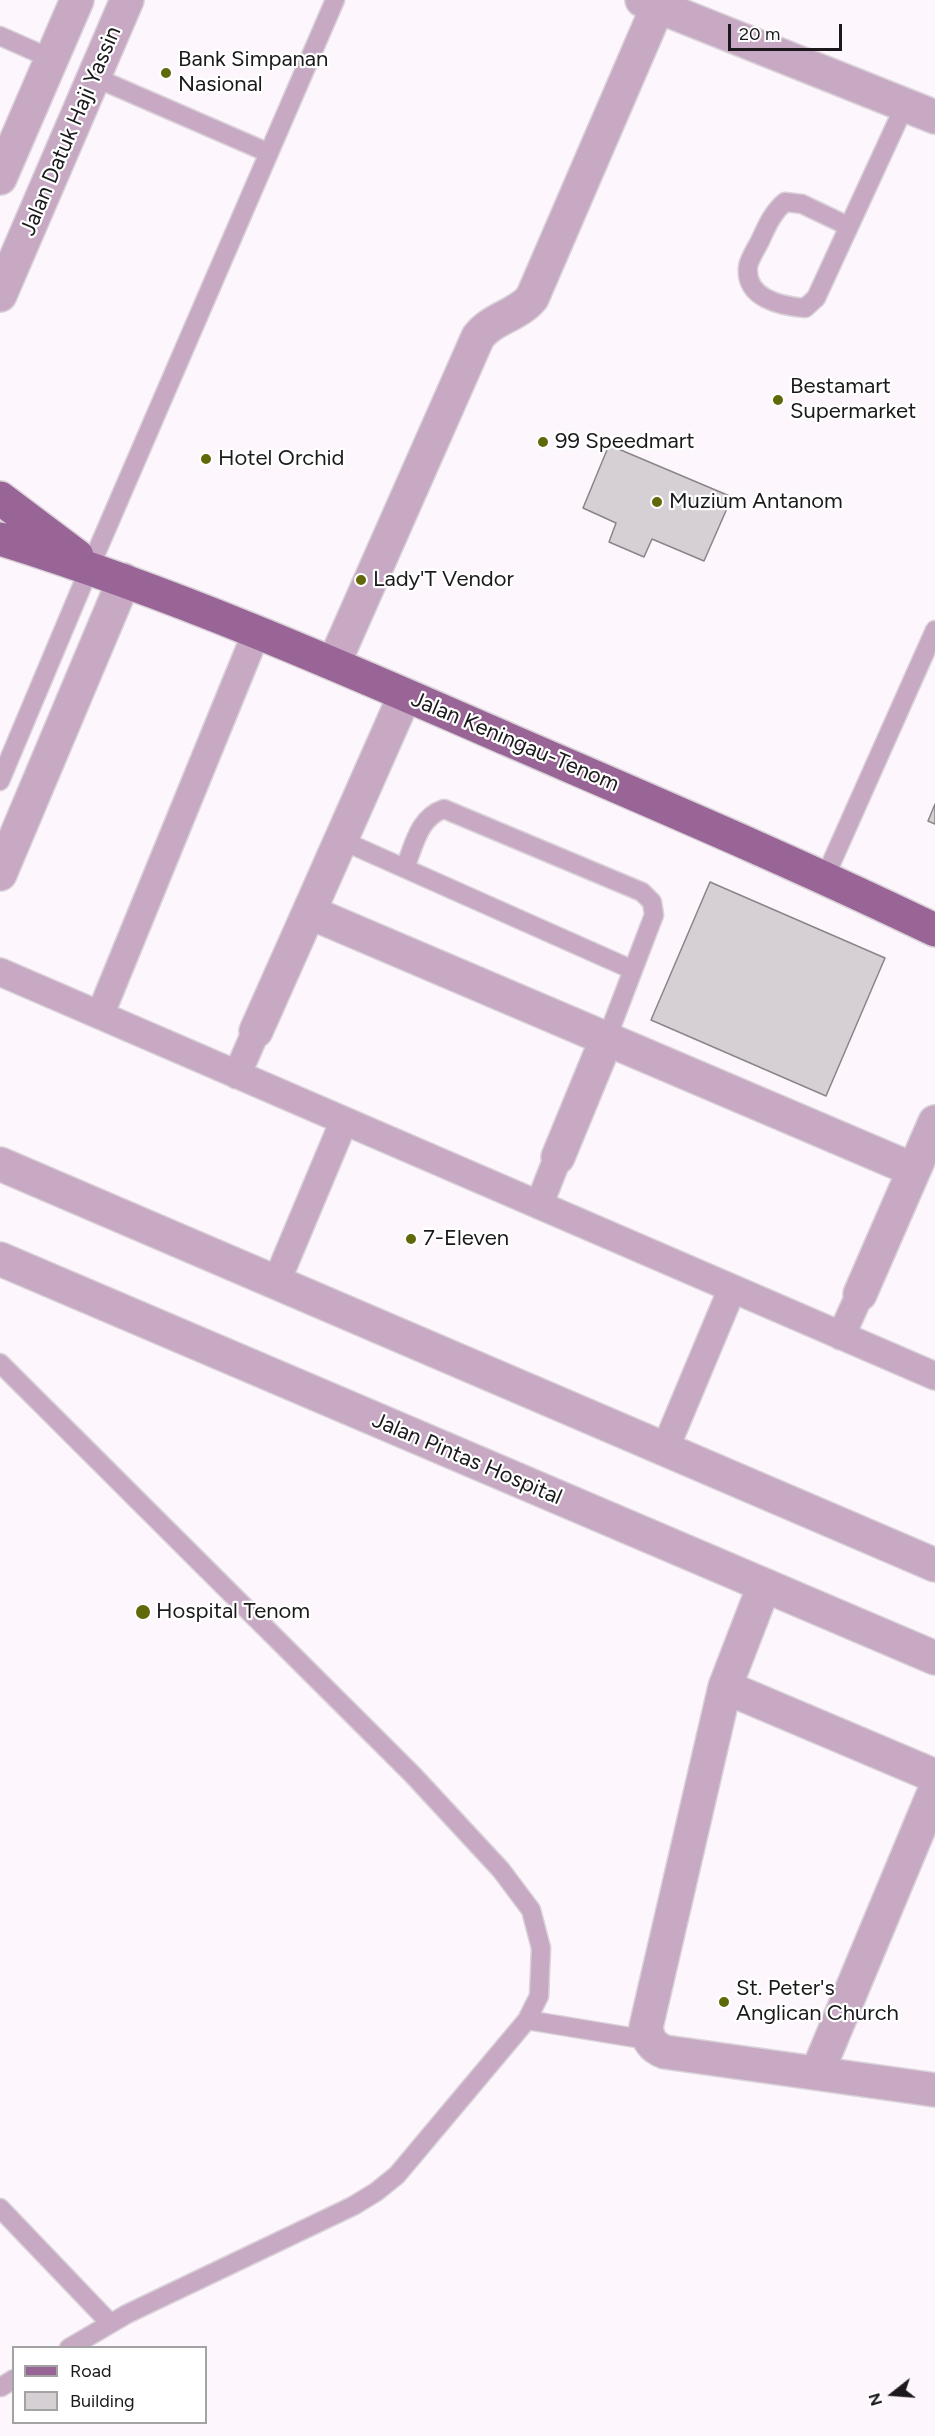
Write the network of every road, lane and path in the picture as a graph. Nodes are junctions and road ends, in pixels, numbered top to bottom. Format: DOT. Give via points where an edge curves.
graph roads {
  1 [pos="77,0"];
  2 [pos="127,0"];
  3 [pos="335,0"];
  4 [pos="650,3"];
  5 [pos="0,36"];
  6 [pos="52,58"];
  7 [pos="94,77"];
  8 [pos="905,105"];
  9 [pos="935,117"];
  10 [pos="269,153"];
  11 [pos="0,178"];
  12 [pos="848,226"];
  13 [pos="0,295"];
  14 [pos="0,498"];
  15 [pos="0,540"];
  16 [pos="90,567"];
  17 [pos="124,580"];
  18 [pos="935,630"];
  19 [pos="257,631"];
  20 [pos="334,663"];
  21 [pos="405,695"];
  22 [pos="0,781"];
  23 [pos="341,840"];
  24 [pos="405,868"];
  25 [pos="0,874"];
  26 [pos="825,877"];
  27 [pos="309,912"];
  28 [pos="935,930"];
  29 [pos="633,970"];
  30 [pos="0,972"];
  31 [pos="100,1015"];
  32 [pos="256,1031"];
  33 [pos="607,1038"];
  34 [pos="237,1075"];
  35 [pos="344,1121"];
  36 [pos="935,1122"];
  37 [pos="558,1156"];
  38 [pos="0,1164"];
  39 [pos="914,1170"];
  40 [pos="539,1205"];
  41 [pos="0,1259"];
  42 [pos="276,1283"];
  43 [pos="732,1289"];
  44 [pos="860,1294"];
  45 [pos="841,1336"];
  46 [pos="0,1363"];
  47 [pos="935,1376"];
  48 [pos="665,1449"];
  49 [pos="935,1565"];
  50 [pos="764,1586"];
  51 [pos="935,1658"];
  52 [pos="724,1687"];
  53 [pos="935,1776"];
  54 [pos="935,1790"];
  55 [pos="527,2020"];
  56 [pos="648,2040"];
  57 [pos="817,2073"];
  58 [pos="935,2090"];
  59 [pos="0,2208"];
  60 [pos="110,2324"];
  61 [pos="72,2346"];
  1 -- 6 [label="street, Jalan Datuk Haji Yassin"];
  2 -- 7 [label="street, Jalan Datuk Haji Yassin"];
  3 -- 10 [label="lane"];
  4 -- 8 [label="street"];
  4 -- 20 [label="street" via="532,298 526,306 485,327 478,337"];
  5 -- 6 [label="lane"];
  6 -- 11 [label="street, Jalan Datuk Haji Yassin"];
  7 -- 10 [label="lane"];
  7 -- 13 [label="street, Jalan Datuk Haji Yassin"];
  8 -- 9 [label="street"];
  8 -- 12 [label="lane"];
  10 -- 16 [label="lane"];
  12 -- 12 [label="lane" via="816,298 805,309 788,307 757,294 749,283 748,265 775,210 785,202 802,204"];
  14 -- 16 [label="main road, Jalan Keningau-Tenom"];
  15 -- 16 [label="main road, Jalan Keningau-Tenom"];
  16 -- 17 [label="main road, Jalan Keningau-Tenom"];
  16 -- 22 [label="lane"];
  17 -- 19 [label="main road, Jalan Keningau-Tenom"];
  17 -- 25 [label="street"];
  18 -- 26 [label="lane"];
  19 -- 20 [label="main road, Jalan Keningau-Tenom"];
  19 -- 31 [label="street"];
  20 -- 21 [label="main road, Jalan Keningau-Tenom"];
  21 -- 23 [label="street"];
  21 -- 26 [label="main road, Jalan Keningau-Tenom"];
  23 -- 24 [label="lane"];
  23 -- 27 [label="street"];
  24 -- 29 [label="lane"];
  24 -- 29 [label="lane" via="424,820 444,809 642,892 652,902 654,915"];
  26 -- 28 [label="main road, Jalan Keningau-Tenom"];
  27 -- 32 [label="street"];
  27 -- 33 [label="street"];
  29 -- 33 [label="lane"];
  30 -- 31 [label="street"];
  31 -- 34 [label="street"];
  32 -- 34 [label="street"];
  33 -- 37 [label="street"];
  33 -- 39 [label="street"];
  34 -- 35 [label="street"];
  35 -- 40 [label="street"];
  35 -- 42 [label="street"];
  36 -- 39 [label="street"];
  37 -- 40 [label="street"];
  38 -- 42 [label="street"];
  39 -- 44 [label="street"];
  40 -- 43 [label="street"];
  41 -- 50 [label="street, Jalan Pintas Hospital"];
  42 -- 48 [label="street"];
  43 -- 45 [label="street"];
  43 -- 48 [label="street"];
  44 -- 45 [label="street"];
  45 -- 47 [label="street"];
  46 -- 55 [label="lane" via="413,1775 501,1870 531,1910 541,1948 539,1996"];
  48 -- 49 [label="street"];
  50 -- 51 [label="street, Jalan Pintas Hospital"];
  50 -- 52 [label="street"];
  52 -- 53 [label="street"];
  52 -- 56 [label="street" via="646,2027"];
  54 -- 57 [label="street"];
  55 -- 56 [label="lane"];
  55 -- 60 [label="lane" via="397,2175 376,2192"];
  56 -- 57 [label="street" via="665,2052"];
  57 -- 58 [label="street"];
  59 -- 60 [label="lane"];
  60 -- 61 [label="lane"];
}
